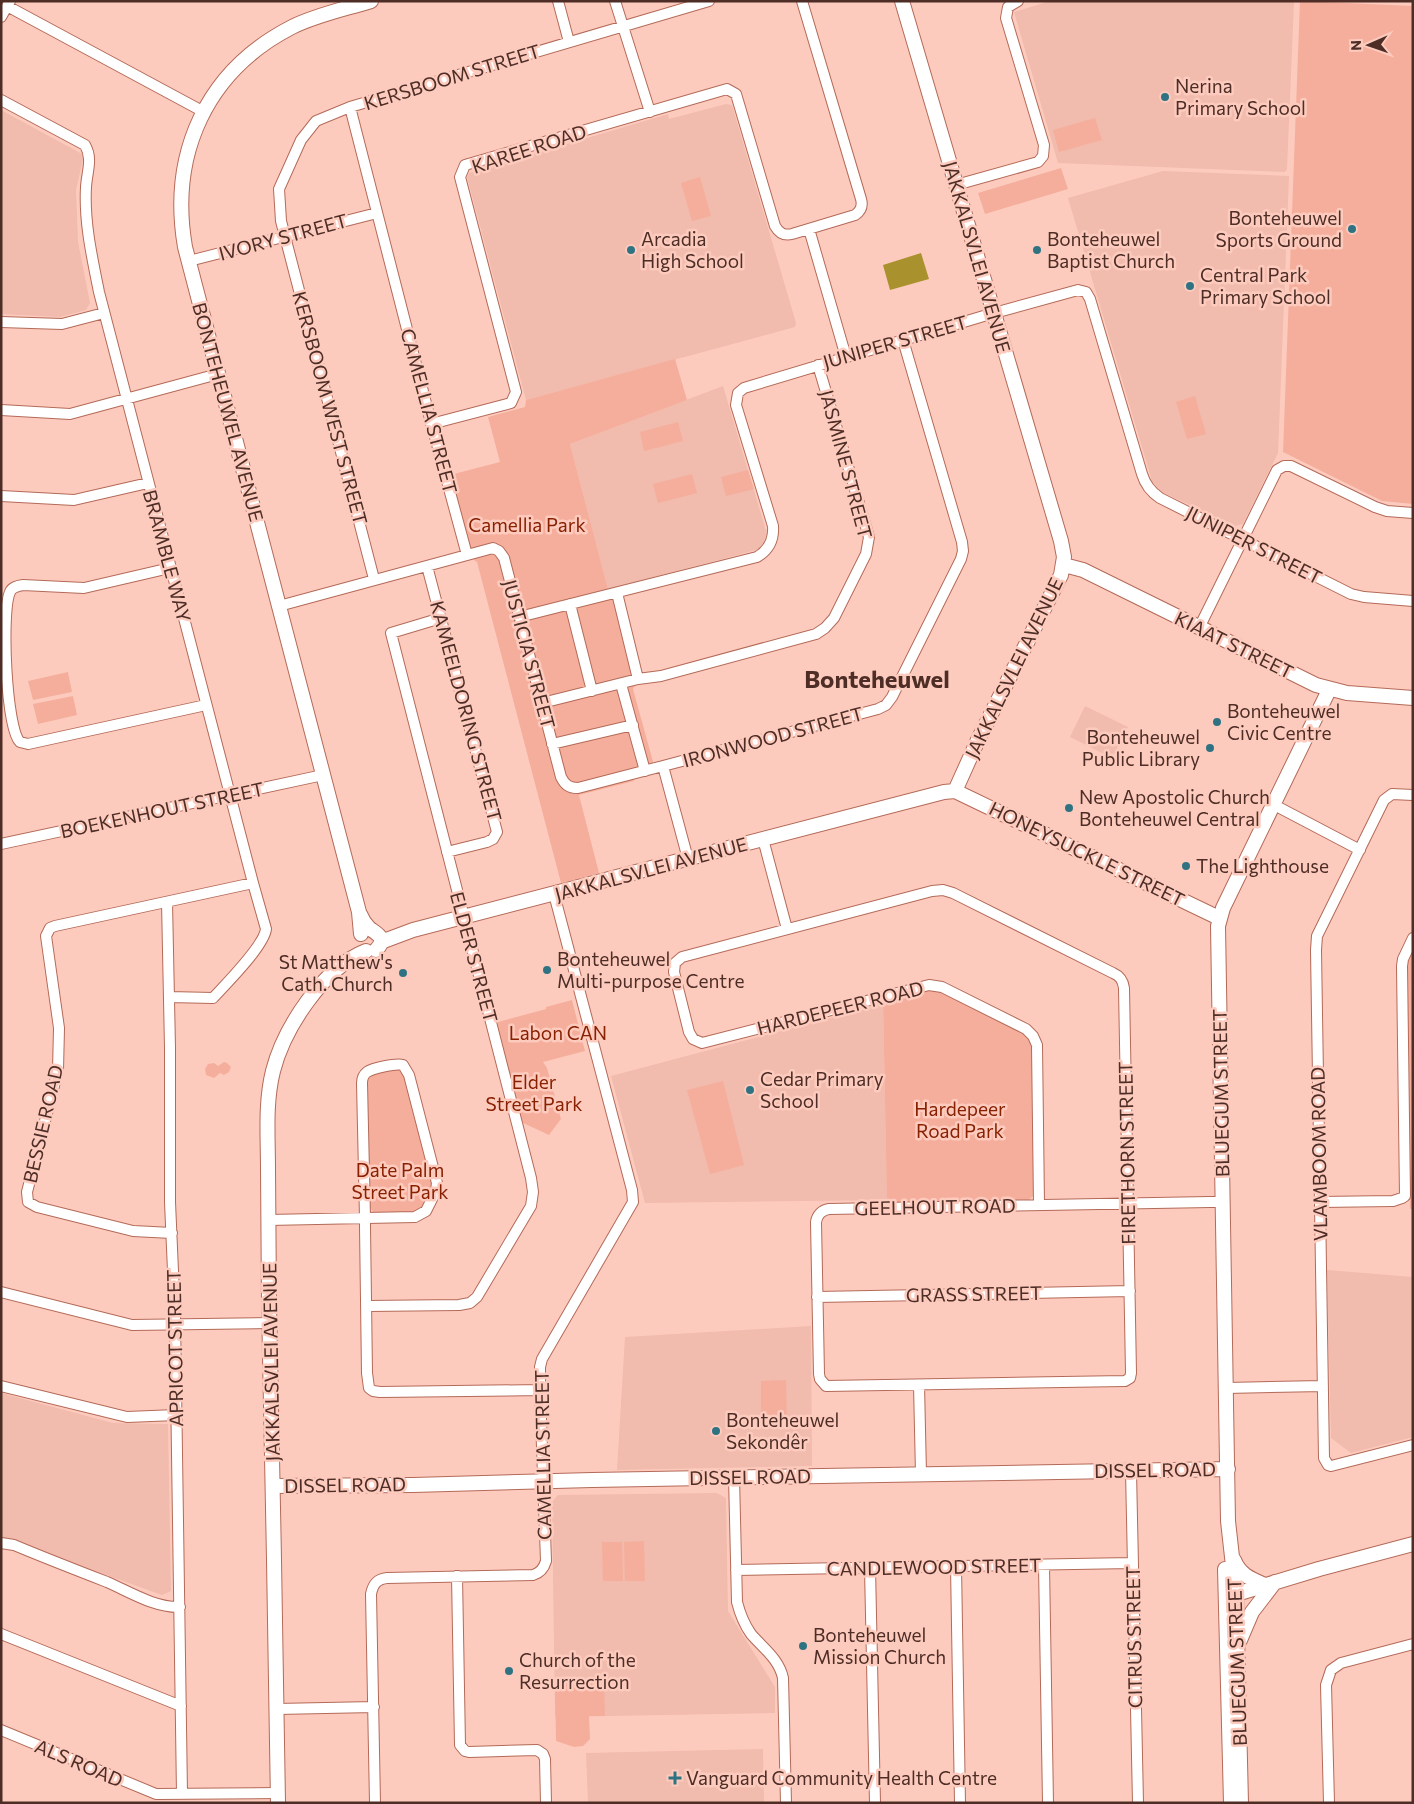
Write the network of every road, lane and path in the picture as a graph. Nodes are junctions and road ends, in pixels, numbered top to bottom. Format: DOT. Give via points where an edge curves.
graph roads {
  1 [pos="371,1"];
  2 [pos="558,1"];
  3 [pos="615,1"];
  4 [pos="709,1"];
  5 [pos="802,1"];
  6 [pos="902,1"];
  7 [pos="1018,1"];
  8 [pos="9,4"];
  9 [pos="1,17"];
  10 [pos="623,26"];
  11 [pos="569,42"];
  12 [pos="1,100"];
  13 [pos="350,107"];
  14 [pos="204,112"];
  15 [pos="650,112"];
  16 [pos="956,185"];
  17 [pos="377,212"];
  18 [pos="809,229"];
  19 [pos="285,236"];
  20 [pos="189,261"];
  21 [pos="104,313"];
  22 [pos="994,313"];
  23 [pos="1,322"];
  24 [pos="903,340"];
  25 [pos="846,356"];
  26 [pos="818,365"];
  27 [pos="218,374"];
  28 [pos="126,399"];
  29 [pos="1,410"];
  30 [pos="431,424"];
  31 [pos="148,483"];
  32 [pos="1,496"];
  33 [pos="1413,513"];
  34 [pos="1242,540"];
  35 [pos="468,555"];
  36 [pos="1064,565"];
  37 [pos="426,566"];
  38 [pos="170,568"];
  39 [pos="374,579"];
  40 [pos="617,593"];
  41 [pos="1413,601"];
  42 [pos="570,604"];
  43 [pos="279,606"];
  44 [pos="519,617"];
  45 [pos="441,618"];
  46 [pos="1199,628"];
  47 [pos="4,670"];
  48 [pos="638,679"];
  49 [pos="1307,681"];
  50 [pos="621,684"];
  51 [pos="1329,690"];
  52 [pos="592,691"];
  53 [pos="1413,698"];
  54 [pos="542,703"];
  55 [pos="206,705"];
  56 [pos="1314,718"];
  57 [pos="633,726"];
  58 [pos="552,744"];
  59 [pos="663,766"];
  60 [pos="645,770"];
  61 [pos="323,775"];
  62 [pos="955,791"];
  63 [pos="230,795"];
  64 [pos="1413,795"];
  65 [pos="1280,808"];
  66 [pos="763,839"];
  67 [pos="1,844"];
  68 [pos="1360,850"];
  69 [pos="447,852"];
  70 [pos="688,859"];
  71 [pos="252,883"];
  72 [pos="554,894"];
  73 [pos="167,902"];
  74 [pos="464,918"];
  75 [pos="1219,918"];
  76 [pos="787,929"];
  77 [pos="1413,938"];
  78 [pos="369,939"];
  79 [pos="169,997"];
  80 [pos="1223,1202"];
  81 [pos="1320,1202"];
  82 [pos="1128,1203"];
  83 [pos="1039,1205"];
  84 [pos="365,1218"];
  85 [pos="268,1220"];
  86 [pos="172,1233"];
  87 [pos="1130,1291"];
  88 [pos="1,1292"];
  89 [pos="818,1297"];
  90 [pos="366,1306"];
  91 [pos="270,1323"];
  92 [pos="174,1324"];
  93 [pos="822,1383"];
  94 [pos="919,1385"];
  95 [pos="1,1386"];
  96 [pos="1323,1386"];
  97 [pos="1226,1388"];
  98 [pos="540,1390"];
  99 [pos="176,1415"];
  100 [pos="1413,1444"];
  101 [pos="1228,1469"];
  102 [pos="1131,1471"];
  103 [pos="921,1474"];
  104 [pos="734,1477"];
  105 [pos="544,1481"];
  106 [pos="273,1486"];
  107 [pos="1228,1521"];
  108 [pos="1,1543"];
  109 [pos="1413,1544"];
  110 [pos="1233,1557"];
  111 [pos="1132,1563"];
  112 [pos="1044,1565"];
  113 [pos="956,1566"];
  114 [pos="870,1568"];
  115 [pos="736,1570"];
  116 [pos="457,1576"];
  117 [pos="1270,1583"];
  118 [pos="1231,1594"];
  119 [pos="180,1607"];
  120 [pos="1,1634"];
  121 [pos="1413,1644"];
  122 [pos="1237,1650"];
  123 [pos="181,1706"];
  124 [pos="374,1707"];
  125 [pos="277,1709"];
  126 [pos="1,1730"];
  127 [pos="182,1794"];
  128 [pos="278,1798"];
  129 [pos="376,1803"];
  130 [pos="546,1803"];
  131 [pos="786,1803"];
  132 [pos="874,1803"];
  133 [pos="960,1803"];
  134 [pos="1048,1803"];
  135 [pos="1138,1803"];
  136 [pos="1231,1803"];
  137 [pos="1241,1803"];
  138 [pos="1329,1803"];
  1 -- 14 [label="street, BONTEHEUWEL AVENUE" via="294,26 271,39 226,79"];
  2 -- 11 [label="street"];
  3 -- 10 [label="street"];
  4 -- 10 [label="street, KERSBOOM STREET"];
  5 -- 18 [label="street" via="862,202 855,215"];
  6 -- 16 [label="street, JAKKALSVLEI AVENUE"];
  7 -- 16 [label="street" via="1008,7 1006,18 1044,153 1038,162"];
  8 -- 9 [label="street"];
  8 -- 14 [label="street"];
  10 -- 11 [label="street, KERSBOOM STREET"];
  10 -- 15 [label="street"];
  11 -- 13 [label="street, KERSBOOM STREET"];
  12 -- 21 [label="street, BRAMBLE WAY" via="85,145 90,154 86,225"];
  13 -- 17 [label="street, CAMELLIA STREET"];
  13 -- 19 [label="street, KERSBOOM STREET" via="316,121 301,140 279,189"];
  14 -- 20 [label="street, BONTEHEUWEL AVENUE" via="187,154 181,194 182,225"];
  15 -- 18 [label="street, KAREE ROAD" via="727,90 736,94 777,228 788,235"];
  15 -- 30 [label="street, KAREE ROAD" via="465,165 460,177 516,392 511,403"];
  16 -- 22 [label="street, JAKKALSVLEI AVENUE"];
  17 -- 19 [label="street, IVORY STREET"];
  17 -- 30 [label="street, CAMELLIA STREET"];
  18 -- 25 [label="street"];
  19 -- 20 [label="street, IVORY STREET"];
  19 -- 39 [label="street, KERSBOOM WEST STREET"];
  20 -- 27 [label="street, BONTEHEUWEL AVENUE"];
  21 -- 23 [label="street" via="62,324"];
  21 -- 28 [label="street, BRAMBLE WAY"];
  22 -- 24 [label="street, JUNIPER STREET"];
  22 -- 34 [label="street, JUNIPER STREET" via="1075,290 1088,294 1146,484 1160,498"];
  22 -- 36 [label="street, JAKKALSVLEI AVENUE" via="1061,541"];
  24 -- 25 [label="street, JUNIPER STREET"];
  24 -- 59 [label="street, IRONWOOD STREET" via="963,551 892,697 878,709"];
  25 -- 26 [label="street, JUNIPER STREET"];
  26 -- 40 [label="street, JUNIPER STREET" via="747,386 736,397 773,526 773,536 766,550 757,557"];
  26 -- 48 [label="street, JASMINE STREET" via="869,537 866,554 834,618 816,634"];
  27 -- 28 [label="street"];
  27 -- 43 [label="street, BONTEHEUWEL AVENUE"];
  28 -- 29 [label="street" via="70,414"];
  28 -- 31 [label="street, BRAMBLE WAY"];
  30 -- 35 [label="street, CAMELLIA STREET"];
  31 -- 32 [label="street" via="74,500"];
  31 -- 38 [label="street, BRAMBLE WAY"];
  33 -- 34 [label="street" via="1375,507 1294,467 1284,466 1277,470"];
  34 -- 41 [label="street, JUNIPER STREET" via="1351,594"];
  34 -- 46 [label="street"];
  35 -- 37 [label="street"];
  35 -- 44 [label="street, JUSTICIA STREET" via="492,548 499,551 504,558"];
  36 -- 46 [label="street, KIAAT STREET" via="1083,570"];
  36 -- 62 [label="street, JAKKALSVLEI AVENUE"];
  37 -- 39 [label="street"];
  37 -- 45 [label="street, KAMEELDORING STREET"];
  38 -- 47 [label="street" via="84,588 13,587 8,600"];
  38 -- 55 [label="street, BRAMBLE WAY"];
  39 -- 43 [label="street"];
  40 -- 42 [label="street"];
  40 -- 48 [label="street"];
  42 -- 44 [label="street"];
  42 -- 52 [label="street"];
  43 -- 61 [label="street, BONTEHEUWEL AVENUE"];
  44 -- 54 [label="street, JUSTICIA STREET"];
  45 -- 69 [label="street, KAMEELDORING STREET" via="497,832 488,842"];
  45 -- 69 [label="street, ELDER STREET" via="391,634"];
  46 -- 49 [label="street, KIAAT STREET"];
  47 -- 55 [label="street" via="14,733 16,739 24,744"];
  48 -- 50 [label="street, JASMINE STREET"];
  49 -- 51 [label="street, KIAAT STREET"];
  49 -- 56 [label="street" via="1316,700"];
  50 -- 52 [label="street, JASMINE STREET"];
  50 -- 57 [label="street"];
  51 -- 53 [label="street, KIAAT STREET"];
  51 -- 56 [label="street, BLUEGUM STREET"];
  52 -- 54 [label="street, JASMINE STREET"];
  54 -- 58 [label="street, JUSTICIA STREET"];
  55 -- 63 [label="street, BRAMBLE WAY"];
  56 -- 75 [label="street, BLUEGUM STREET"];
  57 -- 58 [label="street"];
  57 -- 60 [label="street"];
  58 -- 60 [label="street, JUSTICIA STREET" via="561,777 570,788"];
  59 -- 60 [label="street"];
  59 -- 70 [label="street, IRONWOOD STREET"];
  61 -- 63 [label="street, BOEKENHOUT STREET"];
  61 -- 78 [label="street, BONTEHEUWEL AVENUE"];
  62 -- 66 [label="street, JAKKALSVLEI AVENUE"];
  62 -- 75 [label="street, HONEYSUCKLE STREET"];
  63 -- 67 [label="street, BOEKENHOUT STREET"];
  63 -- 71 [label="street, BRAMBLE WAY"];
  64 -- 68 [label="street, VLAMBOOM ROAD" via="1396,793 1386,797"];
  65 -- 68 [label="street"];
  66 -- 70 [label="street, JAKKALSVLEI AVENUE"];
  66 -- 76 [label="street"];
  68 -- 81 [label="street, VLAMBOOM ROAD" via="1316,942"];
  69 -- 74 [label="street, ELDER STREET"];
  70 -- 72 [label="street, JAKKALSVLEI AVENUE"];
  71 -- 73 [label="street, BESSIE ROAD"];
  71 -- 79 [label="street, BRAMBLE WAY" via="266,936 213,998"];
  72 -- 74 [label="street, JAKKALSVLEI AVENUE"];
  72 -- 98 [label="street, CAMELLIA STREET" via="633,1202 544,1354 540,1367"];
  73 -- 79 [label="street, APRICOT STREET"];
  73 -- 86 [label="street, BESSIE ROAD" via="54,926 47,932 59,1028 58,1070 27,1197 28,1202 37,1207 124,1229"];
  74 -- 78 [label="street, JAKKALSVLEI AVENUE"];
  74 -- 90 [label="street, ELDER STREET" via="531,1178 531,1206 477,1297 470,1303"];
  75 -- 80 [label="street, BLUEGUM STREET"];
  76 -- 82 [label="street, FIRETHORN STREET" via="942,890 1119,976 1124,988"];
  76 -- 83 [label="street, HARDEPEER ROAD" via="677,960 674,972 693,1039 706,1043 925,986 942,987 1022,1026 1036,1040"];
  77 -- 81 [label="street" via="1402,966 1405,1196 1394,1201"];
  78 -- 85 [label="street, JAKKALSVLEI AVENUE" via="310,999 280,1050 268,1106"];
  79 -- 86 [label="street, APRICOT STREET"];
  80 -- 82 [label="street, GEELHOUT ROAD"];
  80 -- 97 [label="street, BLUEGUM STREET"];
  81 -- 96 [label="street, VLAMBOOM ROAD"];
  82 -- 83 [label="street, GEELHOUT ROAD"];
  82 -- 87 [label="street, FIRETHORN STREET"];
  83 -- 89 [label="street, GEELHOUT ROAD" via="826,1209 818,1215 816,1222"];
  84 -- 84 [label="street" via="362,1078 368,1072 395,1064 403,1065 409,1075 434,1168 436,1191 421,1215"];
  84 -- 85 [label="street"];
  84 -- 90 [label="street"];
  85 -- 91 [label="street, JAKKALSVLEI AVENUE"];
  86 -- 92 [label="street, APRICOT STREET"];
  87 -- 89 [label="street, GRASS STREET"];
  87 -- 94 [label="street, FIRETHORN STREET" via="1132,1373 1125,1382"];
  88 -- 92 [label="street" via="123,1324"];
  89 -- 93 [label="street, GEELHOUT ROAD" via="819,1374"];
  90 -- 98 [label="street" via="368,1383 374,1391"];
  91 -- 92 [label="street"];
  91 -- 106 [label="street, JAKKALSVLEI AVENUE"];
  92 -- 99 [label="street, APRICOT STREET"];
  93 -- 94 [label="street, FIRETHORN STREET" via="826,1386"];
  94 -- 103 [label="street"];
  95 -- 99 [label="street" via="126,1417"];
  96 -- 97 [label="street"];
  96 -- 100 [label="street, VLAMBOOM ROAD" via="1324,1453 1328,1465"];
  97 -- 101 [label="street, BLUEGUM STREET"];
  98 -- 105 [label="street, CAMELLIA STREET"];
  99 -- 119 [label="street, APRICOT STREET"];
  101 -- 102 [label="street, DISSEL ROAD"];
  101 -- 107 [label="street, BLUEGUM STREET"];
  102 -- 103 [label="street, DISSEL ROAD"];
  102 -- 111 [label="street, CITRUS STREET"];
  103 -- 104 [label="street, DISSEL ROAD"];
  104 -- 105 [label="street, DISSEL ROAD"];
  104 -- 115 [label="street"];
  105 -- 106 [label="street, DISSEL ROAD"];
  105 -- 116 [label="street, CAMELLIA STREET" via="546,1560 542,1570 533,1575"];
  106 -- 125 [label="street, JAKKALSVLEI AVENUE"];
  107 -- 110 [label="street, BLUEGUM STREET"];
  107 -- 118 [label="street, BLUEGUM STREET" via="1225,1540"];
  108 -- 119 [label="street" via="14,1545 153,1603"];
  109 -- 117 [label="street"];
  110 -- 117 [label="street" via="1236,1566 1249,1578"];
  110 -- 118 [label="street, BLUEGUM STREET"];
  111 -- 112 [label="street, CANDLEWOOD STREET"];
  111 -- 135 [label="street, CITRUS STREET"];
  112 -- 113 [label="street, CANDLEWOOD STREET"];
  112 -- 134 [label="street"];
  113 -- 114 [label="street, CANDLEWOOD STREET"];
  113 -- 133 [label="street"];
  114 -- 115 [label="street, CANDLEWOOD STREET"];
  114 -- 132 [label="street"];
  115 -- 131 [label="street" via="737,1602 743,1621 782,1672"];
  116 -- 124 [label="street, CAMELLIA STREET" via="387,1578 377,1581 373,1587"];
  116 -- 130 [label="street" via="460,1745 469,1752 541,1752 545,1759"];
  117 -- 118 [label="street"];
  117 -- 122 [label="street" via="1248,1618"];
  118 -- 122 [label="street, BLUEGUM STREET"];
  118 -- 136 [label="street, BLUEGUM STREET"];
  119 -- 123 [label="street, APRICOT STREET"];
  120 -- 123 [label="street"];
  121 -- 138 [label="street" via="1340,1663 1330,1670 1326,1685"];
  122 -- 137 [label="street, BLUEGUM STREET"];
  123 -- 127 [label="street, APRICOT STREET"];
  124 -- 125 [label="street"];
  124 -- 129 [label="street, CAMELLIA STREET"];
  125 -- 128 [label="street, JAKKALSVLEI AVENUE"];
  126 -- 127 [label="street, ALS ROAD" via="149,1793"];
  127 -- 128 [label="street, ALS ROAD"];
}
